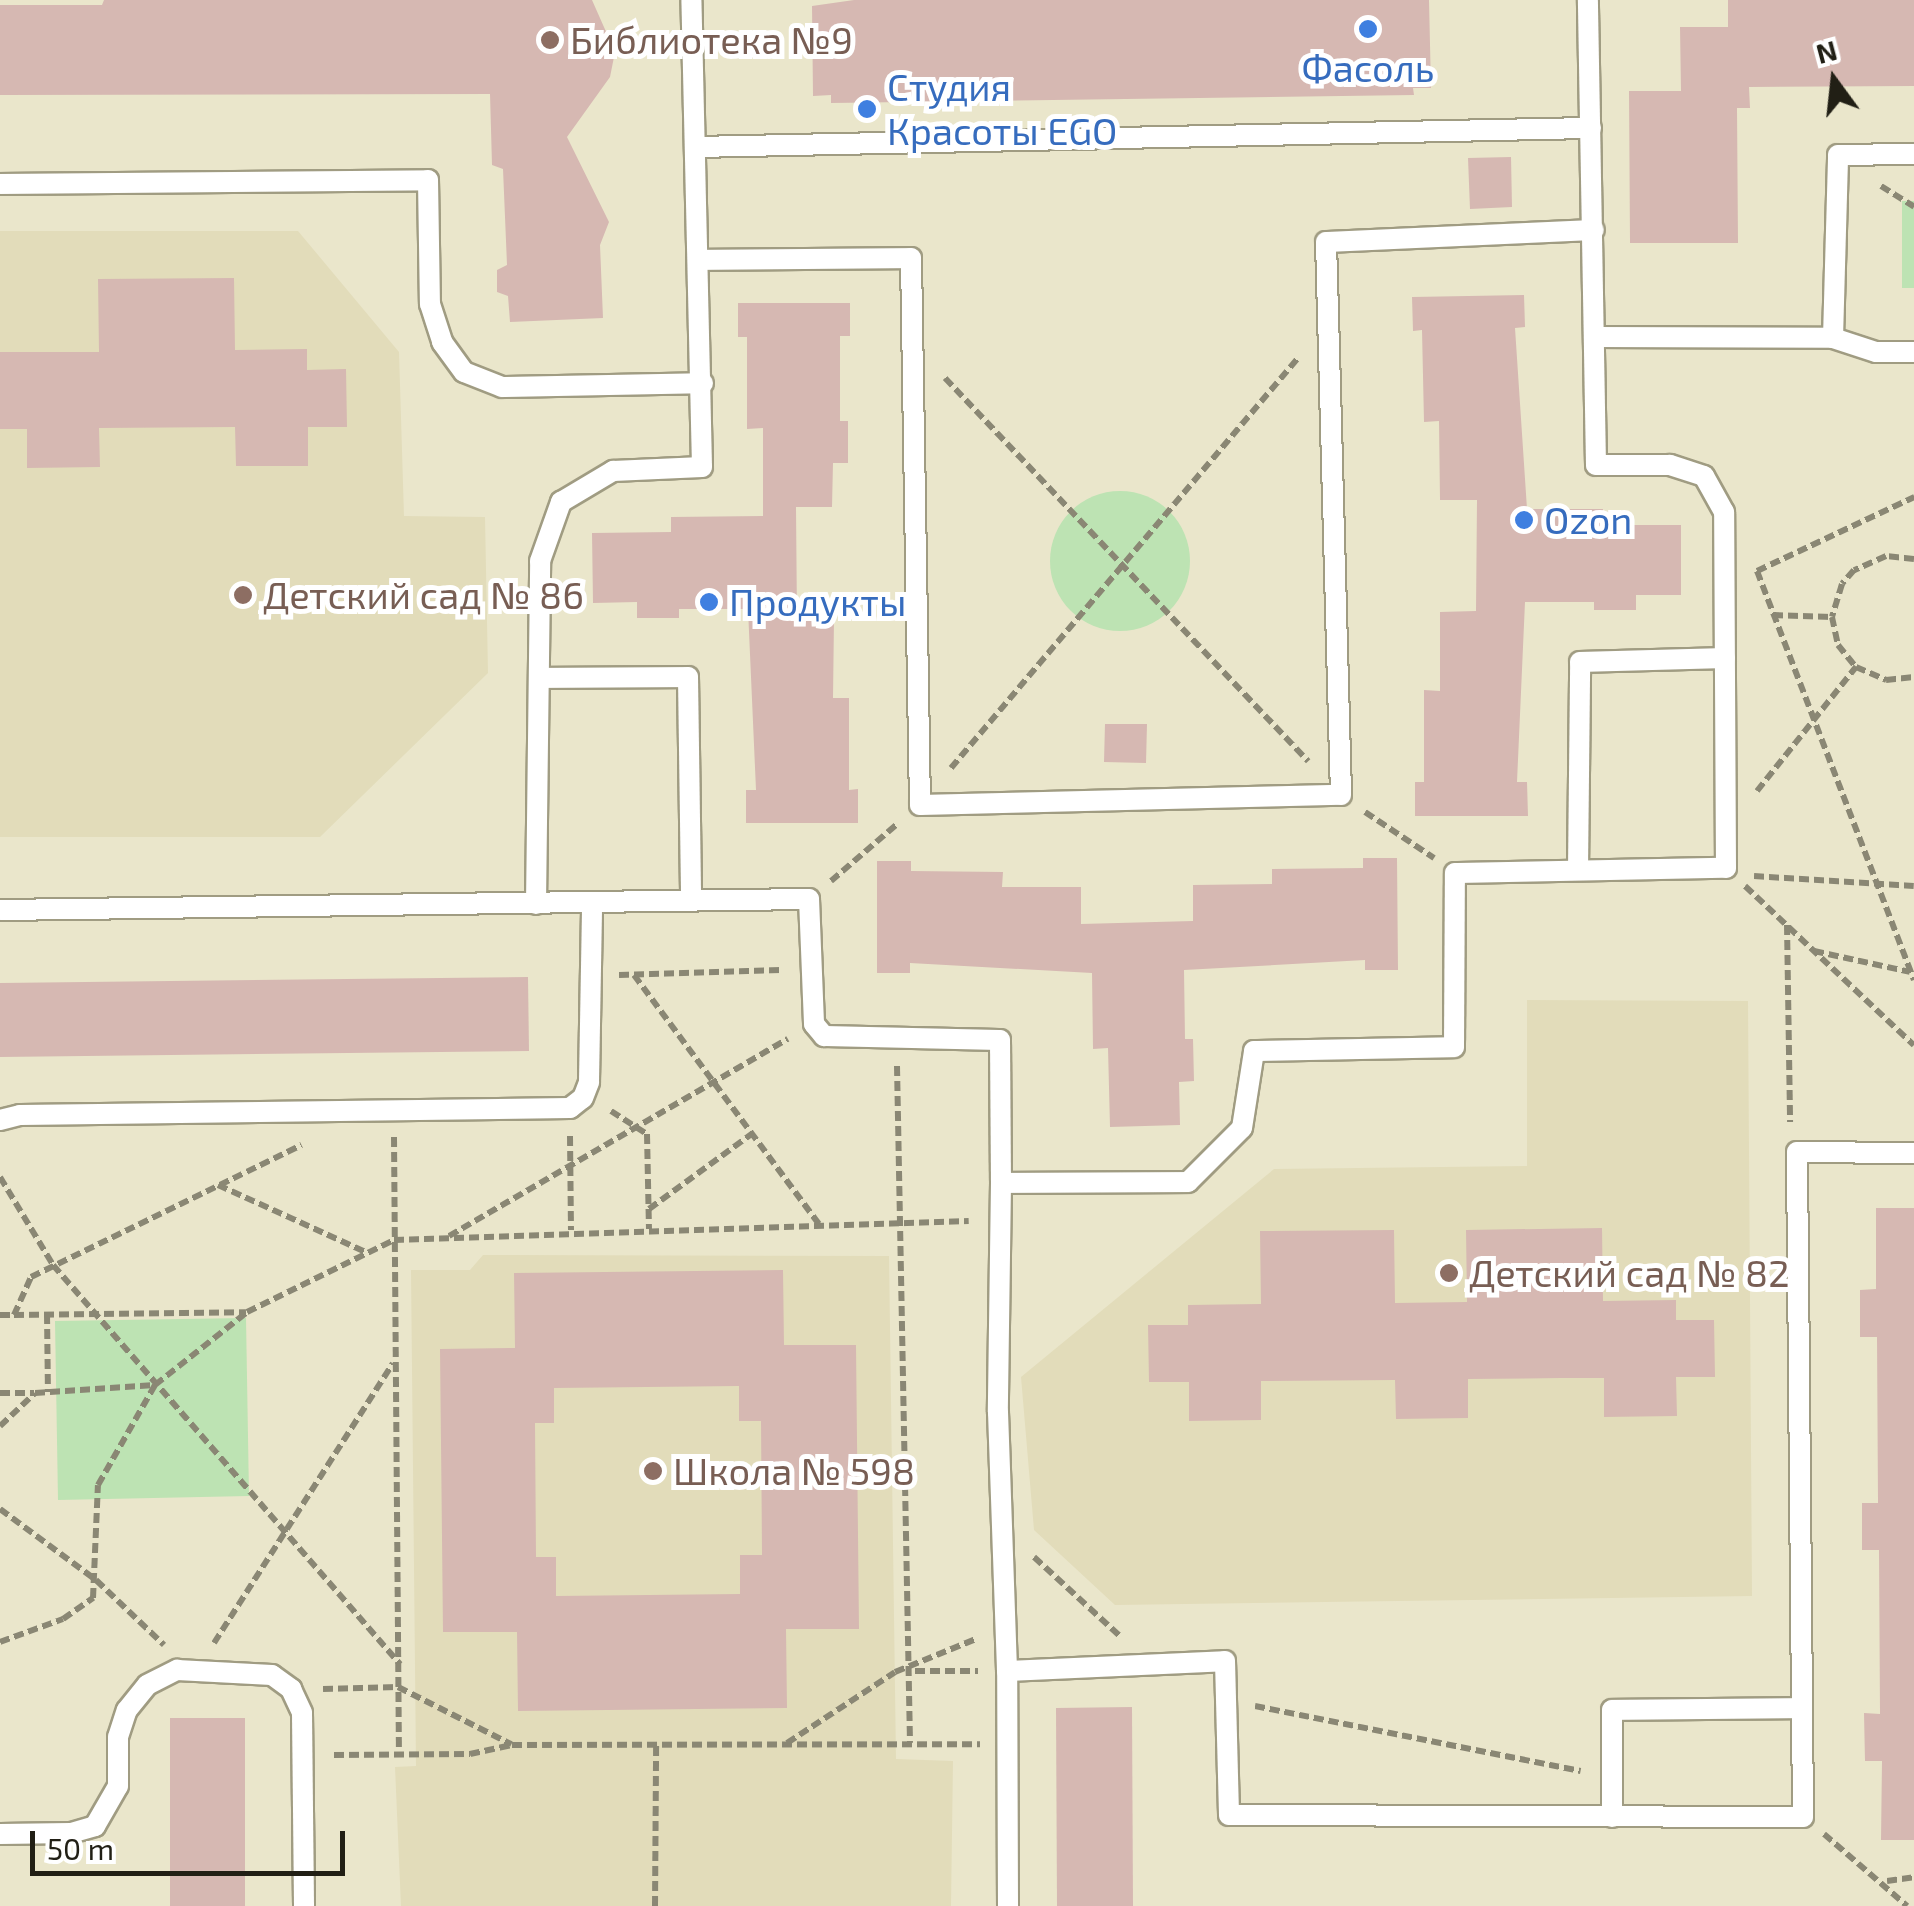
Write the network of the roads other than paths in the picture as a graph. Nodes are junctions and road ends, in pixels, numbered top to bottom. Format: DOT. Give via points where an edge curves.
graph roads {
  1 [pos="692,0"];
  2 [pos="1588,0"];
  3 [pos="1591,128"];
  4 [pos="696,147"];
  5 [pos="1914,154"];
  6 [pos="0,184"];
  7 [pos="1594,230"];
  8 [pos="699,260"];
  9 [pos="1594,337"];
  10 [pos="1832,338"];
  11 [pos="1914,352"];
  12 [pos="702,382"];
  13 [pos="1725,658"];
  14 [pos="539,678"];
  15 [pos="1578,870"];
  16 [pos="692,901"];
  17 [pos="536,904"];
  18 [pos="592,904"];
  19 [pos="0,910"];
  20 [pos="0,1120"];
  21 [pos="1914,1153"];
  22 [pos="1001,1183"];
  23 [pos="1007,1671"];
  24 [pos="1802,1708"];
  25 [pos="1612,1816"];
  26 [pos="0,1834"];
  27 [pos="304,1906"];
  28 [pos="1008,1906"];
  1 -- 4 [label="lane"];
  2 -- 3 [label="lane"];
  3 -- 4 [label="lane"];
  3 -- 7 [label="lane"];
  4 -- 8 [label="lane"];
  5 -- 10 [label="lane" via="1838,154"];
  6 -- 12 [label="lane" via="428,180 430,304 442,342 464,372 502,387"];
  7 -- 8 [label="lane" via="1326,242 1341,796 920,805 911,258"];
  7 -- 9 [label="lane"];
  8 -- 12 [label="lane"];
  9 -- 10 [label="lane"];
  9 -- 13 [label="lane" via="1596,465 1670,465 1704,476 1724,512"];
  10 -- 11 [label="lane" via="1876,352"];
  12 -- 14 [label="lane" via="702,467 613,471 561,502 540,561"];
  13 -- 15 [label="lane" via="1580,662"];
  13 -- 15 [label="lane" via="1726,868"];
  14 -- 16 [label="lane" via="688,677"];
  14 -- 17 [label="lane"];
  15 -- 22 [label="lane" via="1455,873 1454,1047 1254,1051 1242,1128 1188,1182"];
  16 -- 18 [label="lane"];
  16 -- 22 [label="lane" via="809,899 814,1024 824,1036 1000,1040"];
  17 -- 18 [label="lane"];
  17 -- 19 [label="lane"];
  18 -- 20 [label="lane" via="577,1103 20,1114"];
  21 -- 24 [label="lane" via="1797,1152"];
  22 -- 23 [label="lane"];
  23 -- 25 [label="lane" via="1225,1661 1229,1815"];
  23 -- 28 [label="lane"];
  24 -- 25 [label="lane" via="1612,1710"];
  24 -- 25 [label="lane" via="1803,1818"];
  26 -- 27 [label="lane" via="95,1826 118,1786 118,1737 126,1710 147,1685 187,1670 259,1672 291,1690 302,1713"];
}
